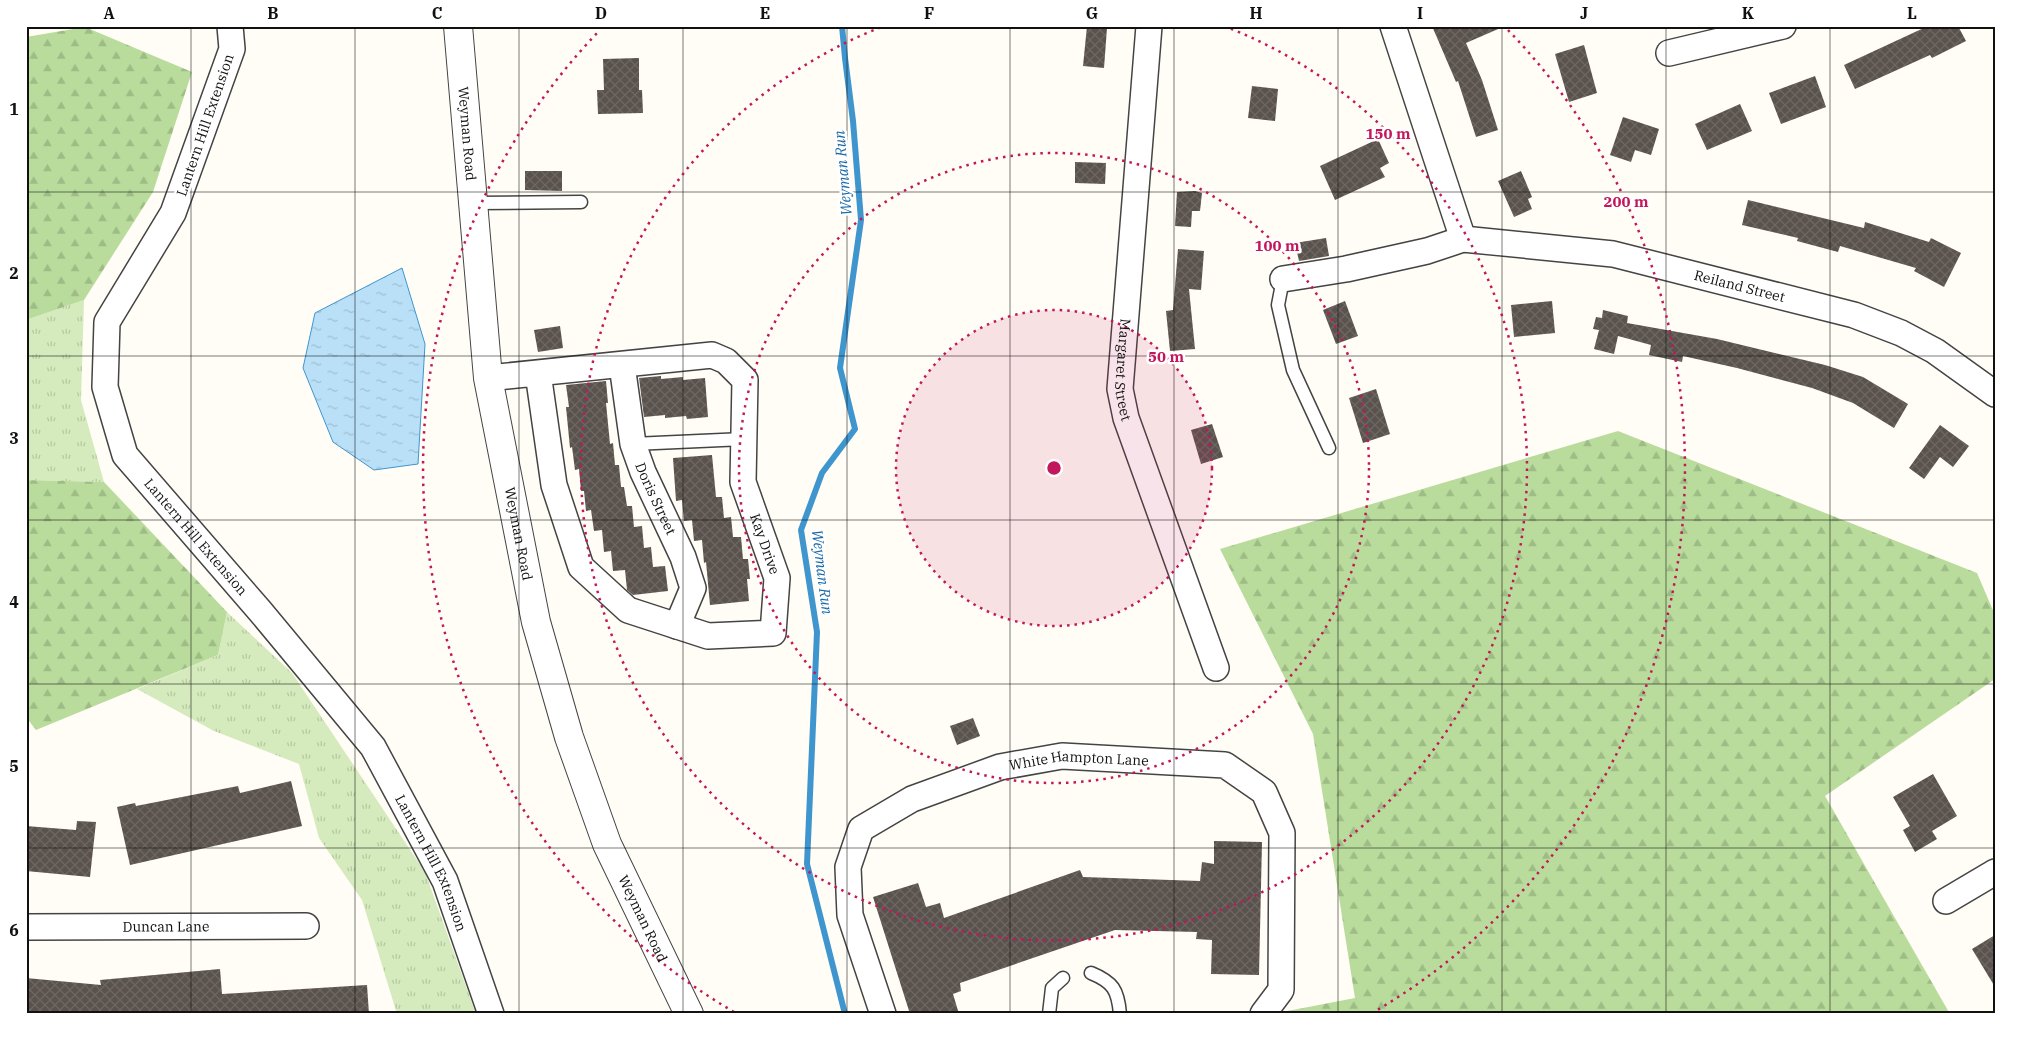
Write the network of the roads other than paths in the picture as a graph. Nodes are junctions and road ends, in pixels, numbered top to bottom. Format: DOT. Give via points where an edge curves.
graph roads {
  1 [pos="230,26"];
  2 [pos="458,26"];
  3 [pos="1149,26"];
  4 [pos="1393,26"];
  5 [pos="1783,26"];
  6 [pos="1669,53"];
  7 [pos="582,202"];
  8 [pos="473,203"];
  9 [pos="1463,240"];
  10 [pos="1283,279"];
  11 [pos="622,365"];
  12 [pos="538,373"];
  13 [pos="488,378"];
  14 [pos="1995,394"];
  15 [pos="744,439"];
  16 [pos="633,444"];
  17 [pos="1329,448"];
  18 [pos="677,626"];
  19 [pos="1216,668"];
  20 [pos="1995,872"];
  21 [pos="1946,901"];
  22 [pos="306,926"];
  23 [pos="26,927"];
  24 [pos="1091,973"];
  25 [pos="1063,978"];
  26 [pos="491,1014"];
  27 [pos="689,1014"];
  28 [pos="883,1014"];
  29 [pos="1049,1014"];
  30 [pos="1120,1014"];
  31 [pos="1263,1014"];
  1 -- 26 [label="street, Lantern Hill Extension" via="232,49 173,213 107,322 105,387 125,455 373,747 445,881"];
  2 -- 8 [label="street, Weyman Road"];
  3 -- 19 [label="street, Margaret Street" via="1120,389 1126,418"];
  4 -- 9 [label="street"];
  5 -- 6 [label="street"];
  7 -- 8 [label="lane"];
  8 -- 13 [label="street, Weyman Road"];
  9 -- 10 [label="street, Reiland Street" via="1346,269"];
  9 -- 14 [label="street, Reiland Street" via="1613,254 1854,315 1901,332 1935,351"];
  10 -- 17 [label="lane" via="1278,305 1294,370"];
  11 -- 12 [label="street, Kay Drive"];
  11 -- 15 [label="street, Kay Drive" via="712,355 726,361 745,380"];
  11 -- 16 [label="street, Doris Street"];
  12 -- 13 [label="street, Kay Drive"];
  12 -- 18 [label="street, Kay Drive" via="554,485 581,567 628,610"];
  13 -- 27 [label="street, Weyman Road" via="536,622 569,737 607,844"];
  15 -- 16 [label="lane"];
  15 -- 18 [label="street, Kay Drive" via="743,482 777,578 773,633 708,636"];
  16 -- 18 [label="street, Doris Street" via="684,557 693,588"];
  20 -- 21 [label="street"];
  22 -- 23 [label="street, Duncan Lane"];
  24 -- 30 [label="lane" via="1113,986"];
  25 -- 29 [label="lane" via="1052,988"];
  28 -- 31 [label="street, White Hampton Lane" via="850,915 848,867 861,829 912,799 1000,767 1062,756 1225,765 1264,792 1282,833 1281,990"];
}
